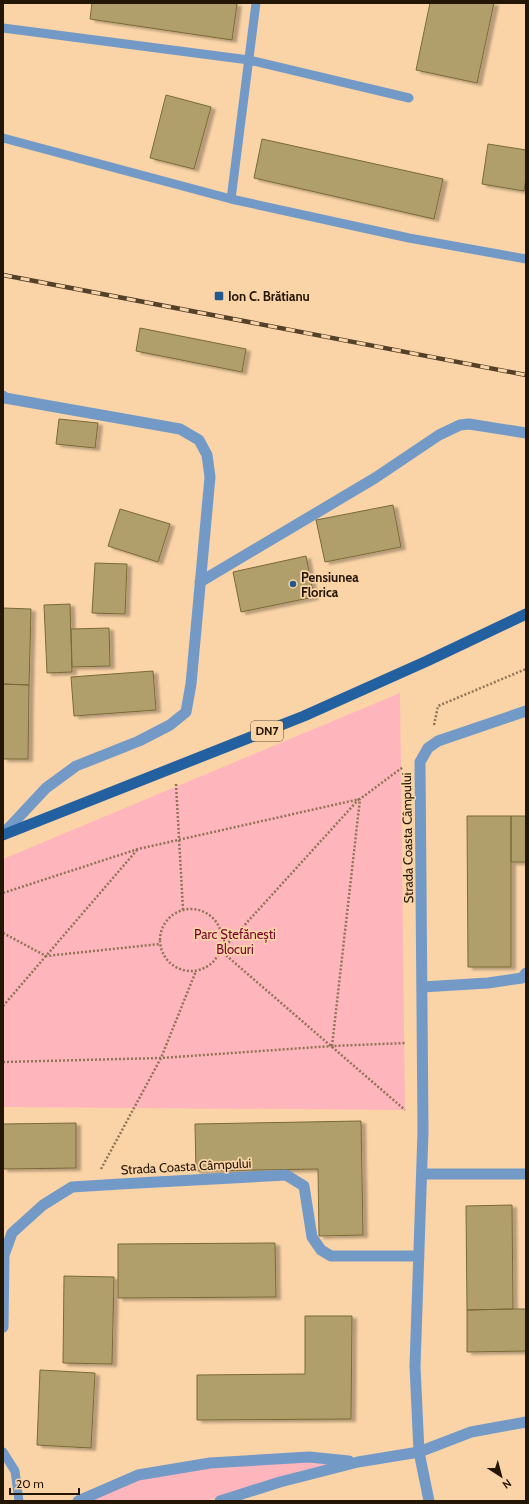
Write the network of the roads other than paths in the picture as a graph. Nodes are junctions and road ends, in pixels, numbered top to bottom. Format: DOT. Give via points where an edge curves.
graph roads {
  1 [pos="256,3"];
  2 [pos="3,28"];
  3 [pos="249,60"];
  4 [pos="409,98"];
  5 [pos="3,138"];
  6 [pos="231,199"];
  7 [pos="526,260"];
  8 [pos="3,396"];
  9 [pos="526,433"];
  10 [pos="200,582"];
  11 [pos="526,614"];
  12 [pos="526,711"];
  13 [pos="3,834"];
  14 [pos="526,973"];
  15 [pos="422,987"];
  16 [pos="422,1174"];
  17 [pos="526,1174"];
  18 [pos="4,1255"];
  19 [pos="419,1256"];
  20 [pos="3,1327"];
  21 [pos="526,1422"];
  22 [pos="3,1452"];
  23 [pos="419,1452"];
  24 [pos="358,1462"];
  25 [pos="19,1501"];
  26 [pos="78,1501"];
  27 [pos="220,1501"];
  28 [pos="429,1501"];
  1 -- 3 [label="lane"];
  2 -- 3 [label="lane"];
  3 -- 4 [label="lane"];
  3 -- 6 [label="lane"];
  5 -- 6 [label="lane"];
  6 -- 7 [label="lane" via="409,238"];
  8 -- 10 [label="street" via="38,405 180,429 199,440 207,455 210,477"];
  9 -- 10 [label="street" via="469,424 439,435 375,478"];
  10 -- 13 [label="street" via="186,712 170,725 139,741 76,766 46,788"];
  11 -- 13 [label="main road, DN7" via="304,716"];
  12 -- 15 [label="street, Strada Coasta Câmpului" via="438,741 428,748 420,762"];
  14 -- 15 [label="street" via="522,978 488,983"];
  15 -- 16 [label="street, Strada Coasta Câmpului"];
  16 -- 17 [label="street"];
  16 -- 19 [label="street, Strada Coasta Câmpului"];
  18 -- 19 [label="street, Strada Coasta Câmpului" via="12,1233 43,1205 72,1187 286,1175 304,1186 312,1237 321,1250 331,1256"];
  18 -- 20 [label="street, Strada Coasta Câmpului"];
  19 -- 23 [label="street, Strada Coasta Câmpului" via="415,1366"];
  21 -- 23 [label="street" via="471,1432"];
  22 -- 25 [label="lane" via="15,1471"];
  23 -- 24 [label="street"];
  23 -- 28 [label="street, Strada Coasta Câmpului"];
  24 -- 26 [label="street" via="309,1457 210,1463 138,1475"];
  24 -- 27 [label="street"];
}
